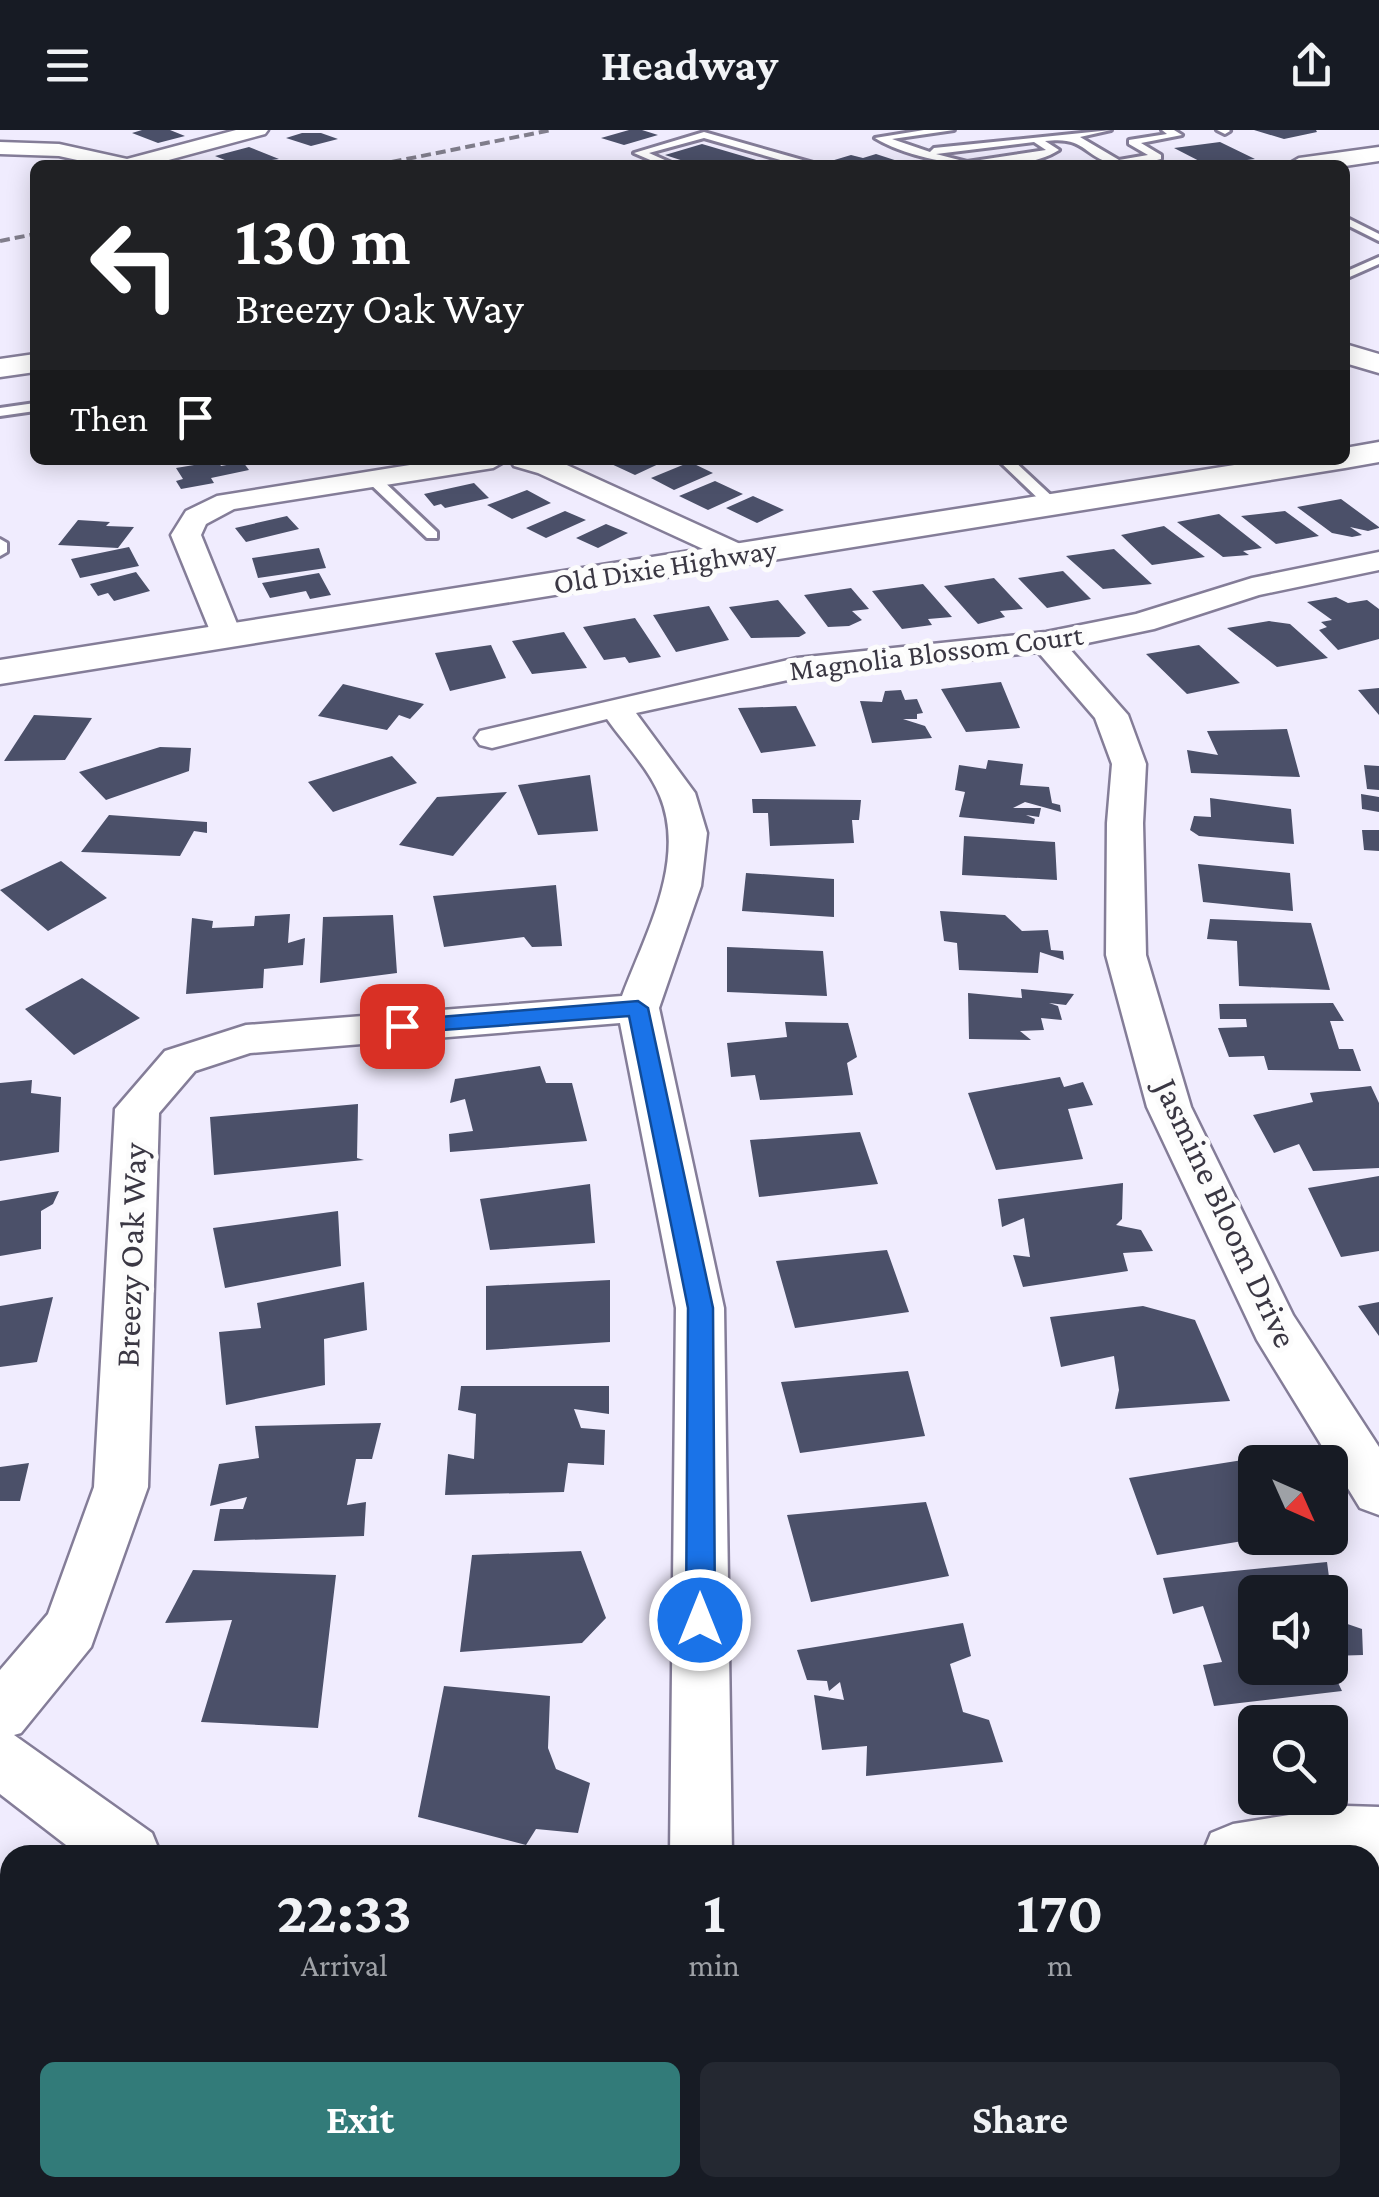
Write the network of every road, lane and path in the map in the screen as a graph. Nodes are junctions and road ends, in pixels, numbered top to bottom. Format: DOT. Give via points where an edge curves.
graph roads {
  1 [pos="258,130"];
  2 [pos="869,130"];
  3 [pos="949,130"];
  4 [pos="1106,130"];
  5 [pos="1167,130"];
  6 [pos="80,131"];
  7 [pos="925,131"];
  8 [pos="1066,132"];
  9 [pos="880,138"];
  10 [pos="1035,139"];
  11 [pos="0,148"];
  12 [pos="59,150"];
  13 [pos="919,152"];
  14 [pos="1379,154"];
  15 [pos="39,160"];
  16 [pos="104,160"];
  17 [pos="146,160"];
  18 [pos="658,160"];
  19 [pos="792,160"];
  20 [pos="949,160"];
  21 [pos="1004,160"];
  22 [pos="1112,160"];
  23 [pos="1141,160"];
  24 [pos="1336,160"];
  25 [pos="30,165"];
  26 [pos="16,172"];
  27 [pos="1379,174"];
  28 [pos="1350,178"];
  29 [pos="1350,223"];
  30 [pos="1379,238"];
  31 [pos="1379,260"];
  32 [pos="1350,274"];
  33 [pos="1350,274"];
  34 [pos="1379,280"];
  35 [pos="30,340"];
  36 [pos="0,344"];
  37 [pos="1350,355"];
  38 [pos="30,364"];
  39 [pos="1379,364"];
  40 [pos="0,368"];
  41 [pos="30,408"];
  42 [pos="0,412"];
  43 [pos="1379,452"];
  44 [pos="1350,457"];
  45 [pos="461,465"];
  46 [pos="544,465"];
  47 [pos="1010,465"];
  48 [pos="1298,465"];
  49 [pos="373,479"];
  50 [pos="1052,504"];
  51 [pos="432,535"];
  52 [pos="0,543"];
  53 [pos="0,552"];
  54 [pos="738,554"];
  55 [pos="1379,561"];
  56 [pos="226,636"];
  57 [pos="1046,642"];
  58 [pos="0,672"];
  59 [pos="615,706"];
  60 [pos="492,738"];
  61 [pos="638,1008"];
  62 [pos="1379,1492"];
  63 [pos="0,1713"];
  64 [pos="0,1758"];
  65 [pos="1379,1838"];
  66 [pos="117,1845"];
  67 [pos="701,1845"];
  68 [pos="1296,1845"];
  1 -- 17 [label="street"];
  2 -- 9 [label="lane"];
  3 -- 7 [label="lane"];
  4 -- 8 [label="lane"];
  5 -- 23 [label="lane" via="1177,135 1132,142 1158,157"];
  6 -- 12 [label="street"];
  7 -- 9 [label="lane"];
  8 -- 10 [label="lane"];
  8 -- 22 [label="lane"];
  9 -- 13 [label="lane"];
  10 -- 13 [label="lane"];
  10 -- 21 [label="lane" via="1054,150"];
  11 -- 12 [label="street"];
  12 -- 15 [label="street"];
  12 -- 16 [label="street"];
  13 -- 20 [label="lane"];
  14 -- 24 [label="street"];
  18 -- 19 [label="lane" via="640,153 704,134"];
  25 -- 26 [label="street"];
  27 -- 28 [label="street"];
  29 -- 30 [label="lane"];
  31 -- 32 [label="lane"];
  33 -- 34 [label="lane"];
  35 -- 36 [label="street"];
  37 -- 39 [label="street"];
  38 -- 40 [label="street"];
  41 -- 42 [label="lane"];
  43 -- 44 [label="street"];
  45 -- 49 [label="street"];
  46 -- 54 [label="street"];
  47 -- 50 [label="lane"];
  48 -- 50 [label="street, Old Dixie Highway"];
  49 -- 51 [label="lane"];
  49 -- 56 [label="street" via="227,502 188,525 186,535"];
  50 -- 54 [label="street, Old Dixie Highway"];
  52 -- 53 [label="lane"];
  54 -- 56 [label="street, Old Dixie Highway"];
  55 -- 57 [label="street, Magnolia Blossom Court"];
  56 -- 58 [label="street, Old Dixie Highway"];
  57 -- 59 [label="street, Magnolia Blossom Court" via="797,668"];
  57 -- 62 [label="street, Jasmine Bloom Drive" via="1110,716 1129,764 1126,955 1169,1107 1274,1326"];
  59 -- 60 [label="street, Magnolia Blossom Court"];
  59 -- 61 [label="street" via="677,792 689,833 682,886"];
  61 -- 63 [label="street, Breezy Oak Way" via="246,1039 180,1061 158,1085 137,1109 121,1488 72,1630"];
  61 -- 67 [label="street" via="700,1308"];
  64 -- 66 [label="street"];
  65 -- 68 [label="street"];
}
